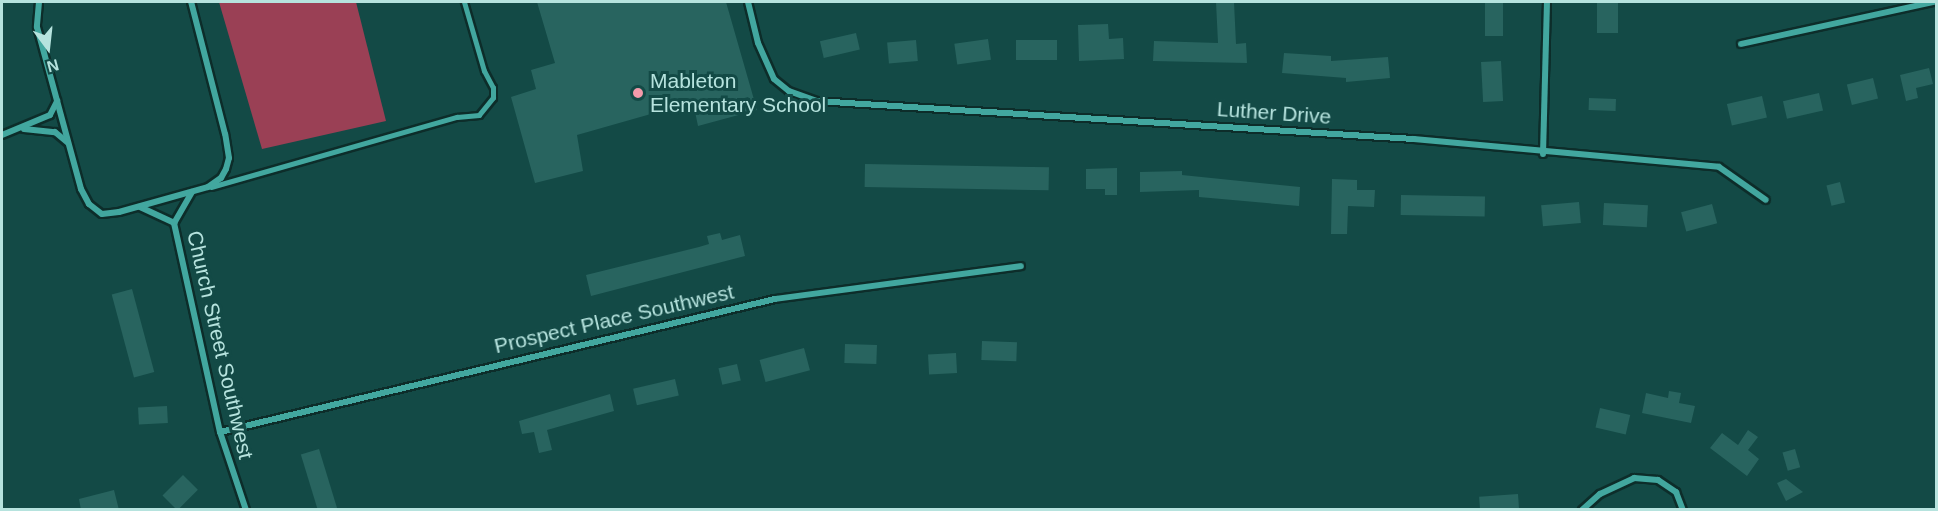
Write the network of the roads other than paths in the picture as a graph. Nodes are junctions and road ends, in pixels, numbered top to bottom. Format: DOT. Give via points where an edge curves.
graph roads {
  1 [pos="39,2"];
  2 [pos="190,2"];
  3 [pos="464,2"];
  4 [pos="748,2"];
  5 [pos="1547,2"];
  6 [pos="1934,2"];
  7 [pos="1741,44"];
  8 [pos="57,101"];
  9 [pos="24,129"];
  10 [pos="2,135"];
  11 [pos="69,143"];
  12 [pos="1543,154"];
  13 [pos="208,187"];
  14 [pos="192,192"];
  15 [pos="1766,200"];
  16 [pos="140,207"];
  17 [pos="174,223"];
  18 [pos="1020,266"];
  19 [pos="220,432"];
  20 [pos="246,510"];
  21 [pos="1582,510"];
  22 [pos="1683,510"];
  1 -- 8 [label="street" via="37,27"];
  2 -- 13 [label="street" via="229,158 221,178"];
  3 -- 13 [label="lane" via="493,98 479,115 457,117"];
  4 -- 12 [label="street, Luther Drive" via="758,43 774,80 789,92 807,98 848,105 1039,113 1414,140"];
  5 -- 12 [label="street"];
  6 -- 7 [label="street"];
  8 -- 9 [label="street" via="50,115"];
  8 -- 11 [label="street"];
  9 -- 10 [label="street"];
  9 -- 11 [label="street" via="55,132"];
  11 -- 16 [label="street" via="89,204 102,213"];
  12 -- 15 [label="street, Luther Drive" via="1719,167"];
  13 -- 14 [label="street"];
  14 -- 16 [label="street"];
  14 -- 17 [label="street, Church Street Southwest"];
  16 -- 17 [label="street, Church Street Southwest"];
  17 -- 19 [label="street, Church Street Southwest"];
  18 -- 19 [label="street, Prospect Place Southwest" via="775,299"];
  19 -- 20 [label="street, Church Street Southwest"];
  21 -- 22 [label="street" via="1600,494 1634,478 1658,480 1676,492"];
}
